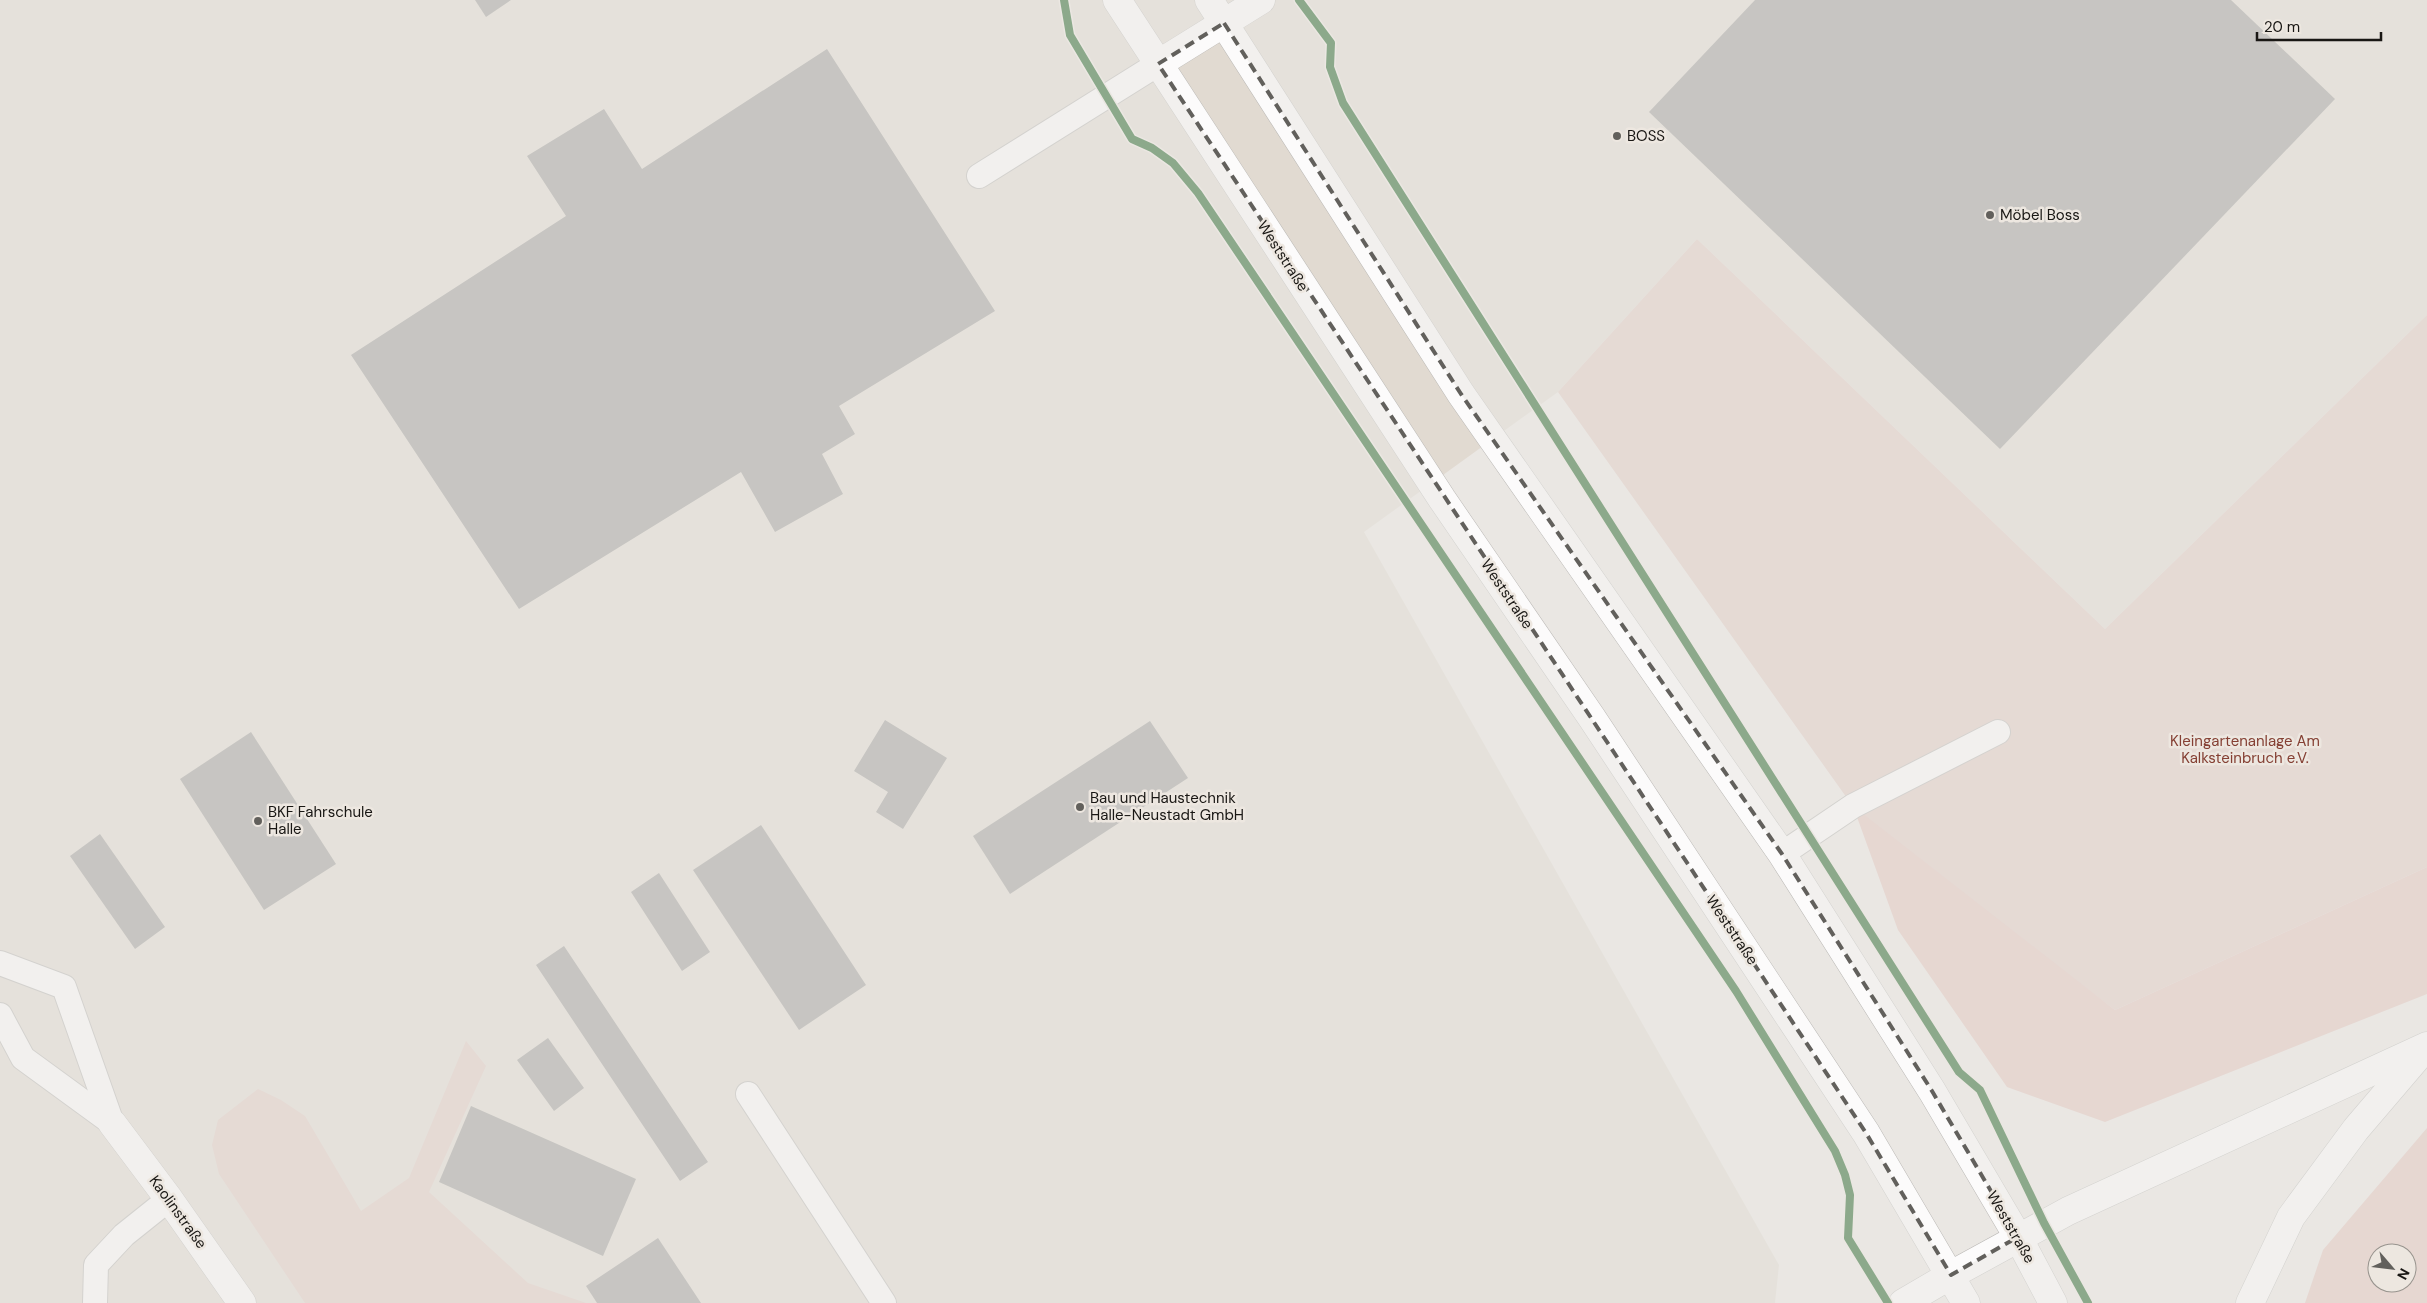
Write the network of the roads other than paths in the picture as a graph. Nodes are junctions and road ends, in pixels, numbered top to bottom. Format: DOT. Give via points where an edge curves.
graph roads {
  1 [pos="1117,0"];
  2 [pos="1209,0"];
  3 [pos="1262,0"];
  4 [pos="1224,23"];
  5 [pos="1158,64"];
  6 [pos="979,176"];
  7 [pos="1998,732"];
  8 [pos="1782,854"];
  9 [pos="0,963"];
  10 [pos="0,1015"];
  11 [pos="2426,1047"];
  12 [pos="748,1094"];
  13 [pos="112,1123"];
  14 [pos="170,1199"];
  15 [pos="2018,1237"];
  16 [pos="1951,1275"];
  17 [pos="95,1303"];
  18 [pos="242,1303"];
  19 [pos="884,1303"];
  20 [pos="1903,1303"];
  21 [pos="1966,1303"];
  22 [pos="2053,1303"];
  23 [pos="2250,1303"];
  1 -- 5 [label="main road, Weststraße"];
  2 -- 4 [label="main road, Weststraße"];
  3 -- 4 [label="main road"];
  4 -- 5 [label="main road"];
  4 -- 8 [label="main road, Weststraße" via="1461,394"];
  5 -- 6 [label="lane"];
  5 -- 16 [label="main road, Weststraße" via="1442,499 1592,718 1852,1112"];
  7 -- 8 [label="lane" via="1853,806"];
  8 -- 15 [label="main road, Weststraße" via="1932,1090"];
  9 -- 13 [label="lane" via="64,987"];
  10 -- 13 [label="lane" via="24,1058"];
  11 -- 15 [label="main road"];
  11 -- 23 [label="main road" via="2356,1129 2291,1217"];
  12 -- 19 [label="lane"];
  13 -- 14 [label="main road, Kaolinstraße"];
  14 -- 17 [label="lane" via="124,1235 96,1264"];
  14 -- 18 [label="main road, Kaolinstraße"];
  15 -- 16 [label="main road"];
  15 -- 22 [label="main road, Weststraße"];
  16 -- 20 [label="main road"];
  16 -- 21 [label="main road, Weststraße"];
}
